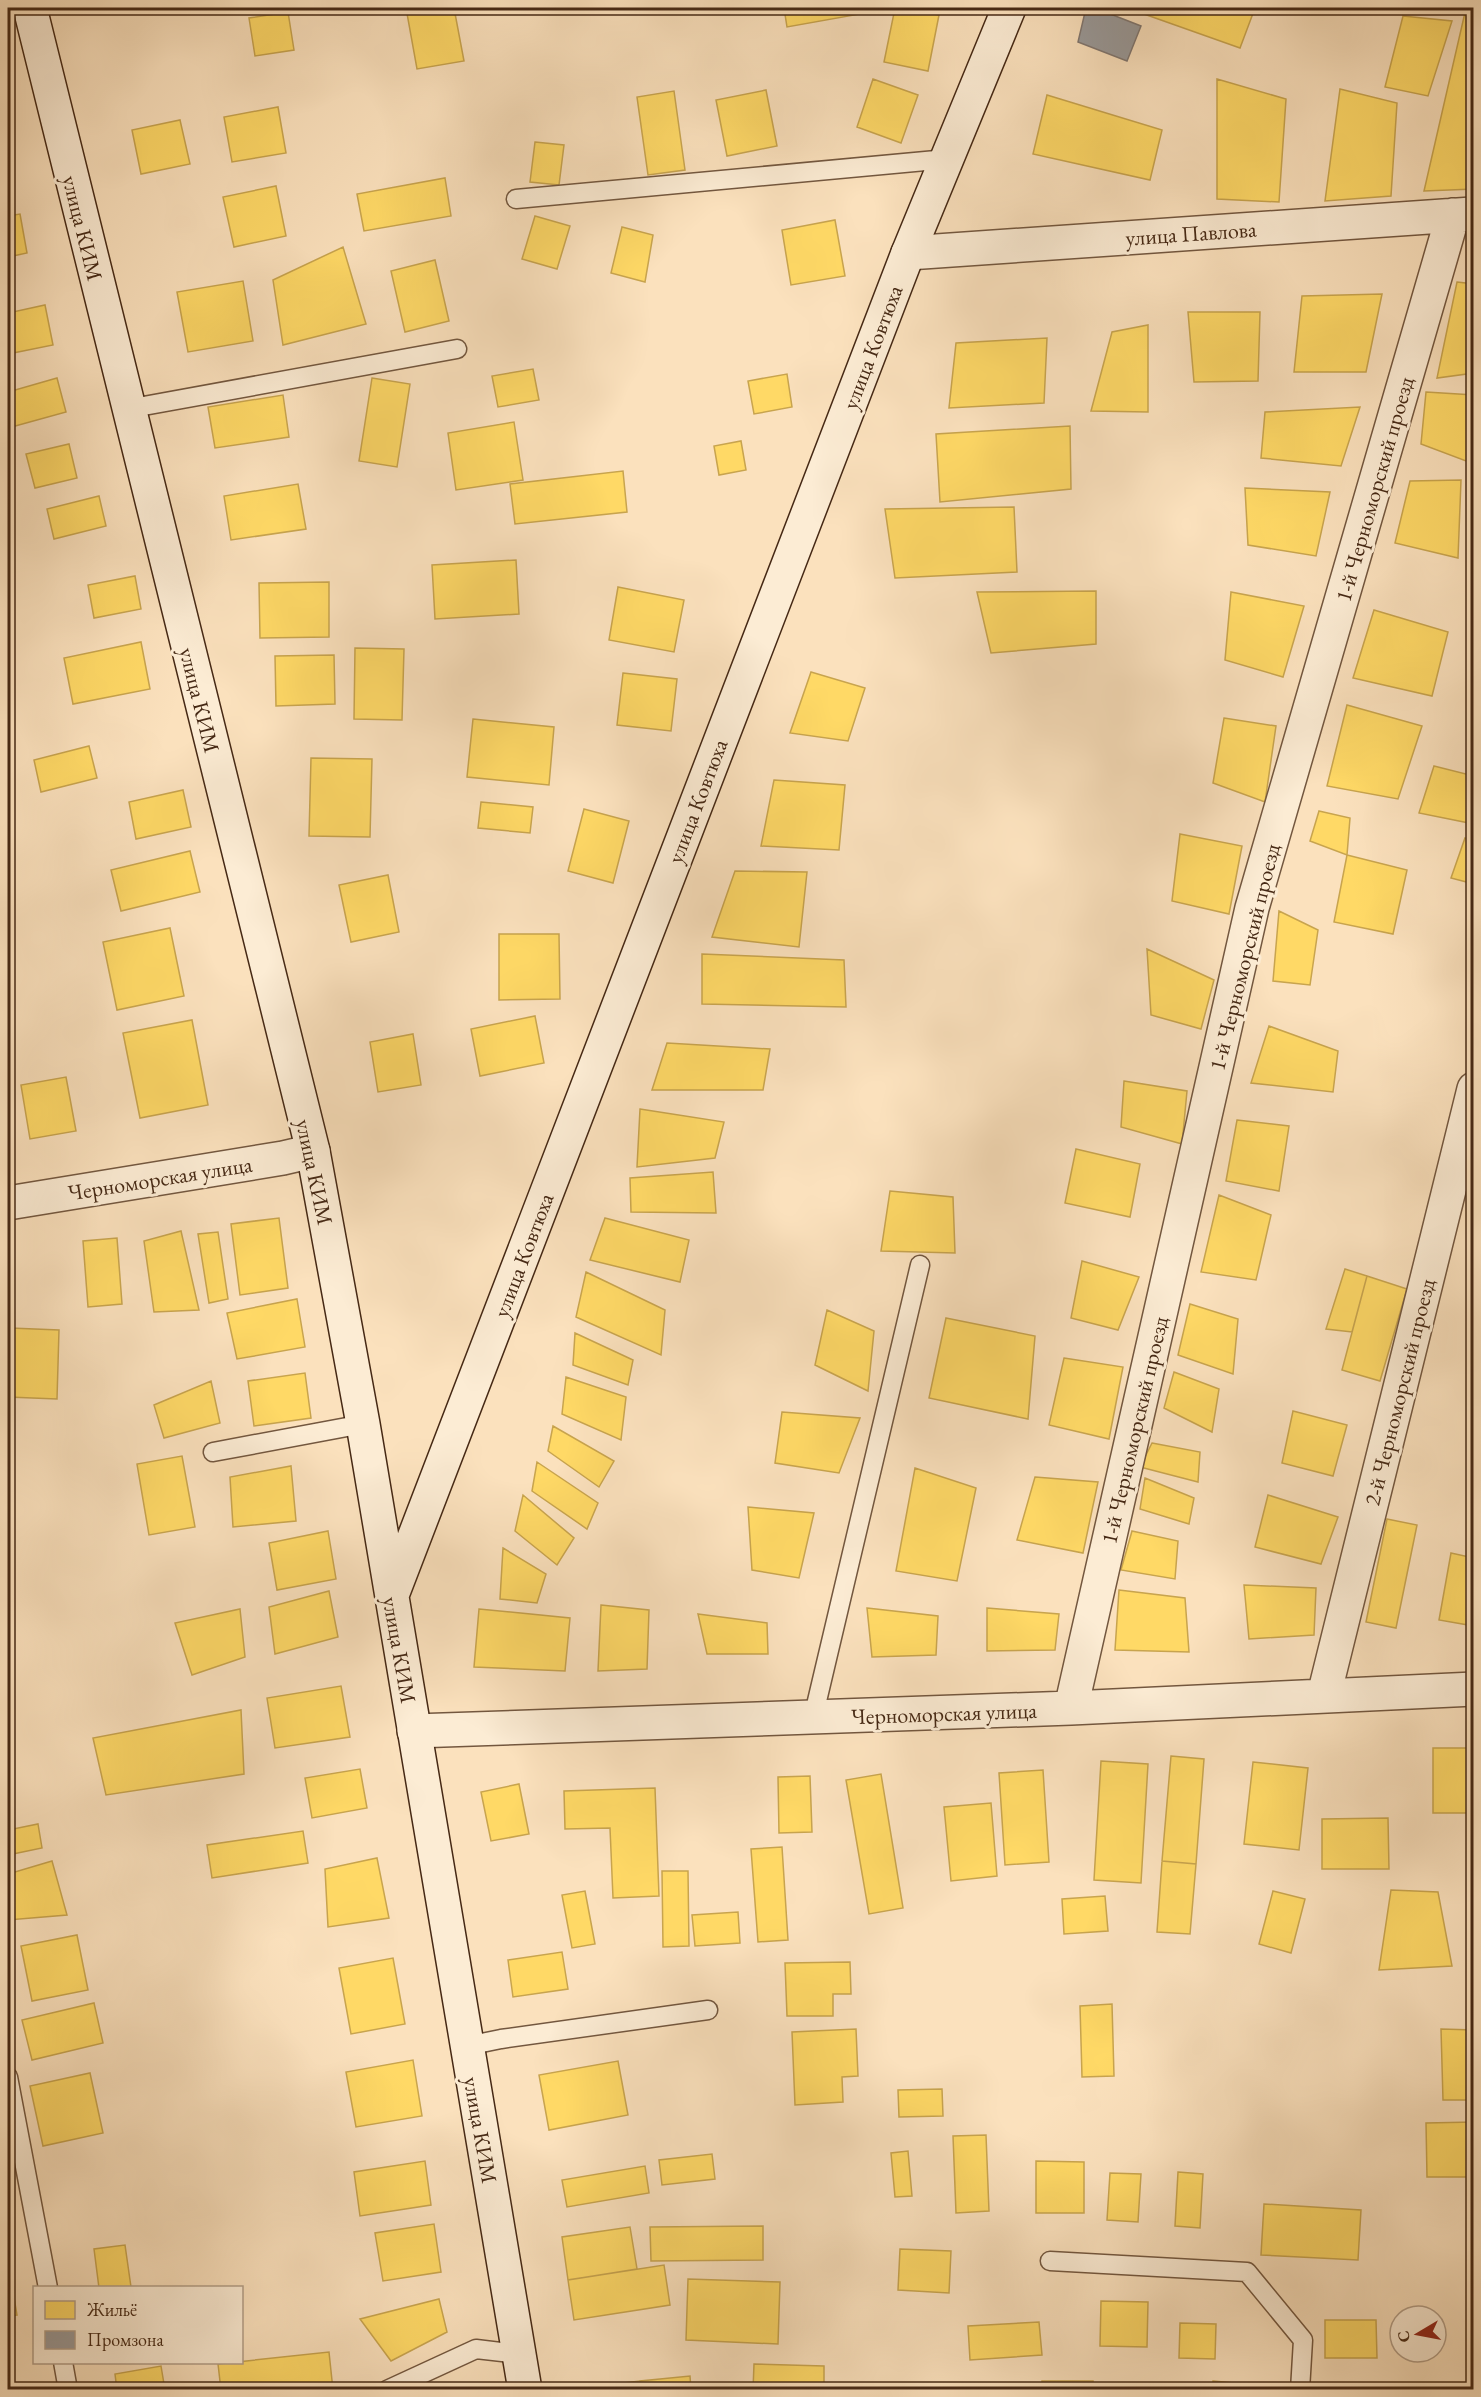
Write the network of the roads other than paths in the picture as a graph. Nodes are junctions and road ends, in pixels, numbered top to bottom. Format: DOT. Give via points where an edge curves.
graph roads {
  1 [pos="30,8"];
  2 [pos="1009,8"];
  3 [pos="947,159"];
  4 [pos="516,199"];
  5 [pos="1463,215"];
  6 [pos="908,253"];
  7 [pos="457,349"];
  8 [pos="127,409"];
  9 [pos="1473,1089"];
  10 [pos="313,1151"];
  11 [pos="8,1203"];
  12 [pos="920,1265"];
  13 [pos="363,1424"];
  14 [pos="213,1452"];
  15 [pos="391,1597"];
  16 [pos="1473,1689"];
  17 [pos="1323,1695"];
  18 [pos="1071,1708"];
  19 [pos="813,1718"];
  20 [pos="414,1731"];
  21 [pos="708,2010"];
  22 [pos="467,2046"];
  23 [pos="8,2076"];
  24 [pos="1050,2261"];
  25 [pos="48,2286"];
  26 [pos="519,2354"];
  27 [pos="63,2364"];
  28 [pos="68,2390"];
  29 [pos="387,2390"];
  30 [pos="525,2390"];
  31 [pos="1300,2390"];
  1 -- 8 [label="street, улица КИМ"];
  2 -- 3 [label="street, улица Ковтюха"];
  3 -- 4 [label="lane"];
  3 -- 6 [label="street, улица Ковтюха"];
  5 -- 6 [label="street, улица Павлова"];
  5 -- 18 [label="street, 1-й Черноморский проезд" via="1252,908"];
  6 -- 15 [label="street, улица Ковтюха"];
  7 -- 8 [label="lane"];
  8 -- 10 [label="street, улица КИМ"];
  9 -- 17 [label="street, 2-й Черноморский проезд"];
  10 -- 11 [label="street, Черноморская улица"];
  10 -- 13 [label="street, улица КИМ"];
  12 -- 19 [label="lane"];
  13 -- 14 [label="lane"];
  13 -- 15 [label="street, улица КИМ"];
  15 -- 20 [label="street, улица КИМ"];
  16 -- 17 [label="street, Черноморская улица"];
  17 -- 18 [label="street, Черноморская улица"];
  18 -- 19 [label="street, Черноморская улица"];
  19 -- 20 [label="street, Черноморская улица"];
  20 -- 22 [label="street, улица КИМ"];
  21 -- 22 [label="lane"];
  22 -- 26 [label="street, улица КИМ"];
  23 -- 25 [label="lane"];
  24 -- 31 [label="lane" via="1247,2272 1303,2340"];
  26 -- 29 [label="lane" via="476,2349"];
  26 -- 30 [label="street, улица КИМ"];
  27 -- 28 [label="lane"];
}
